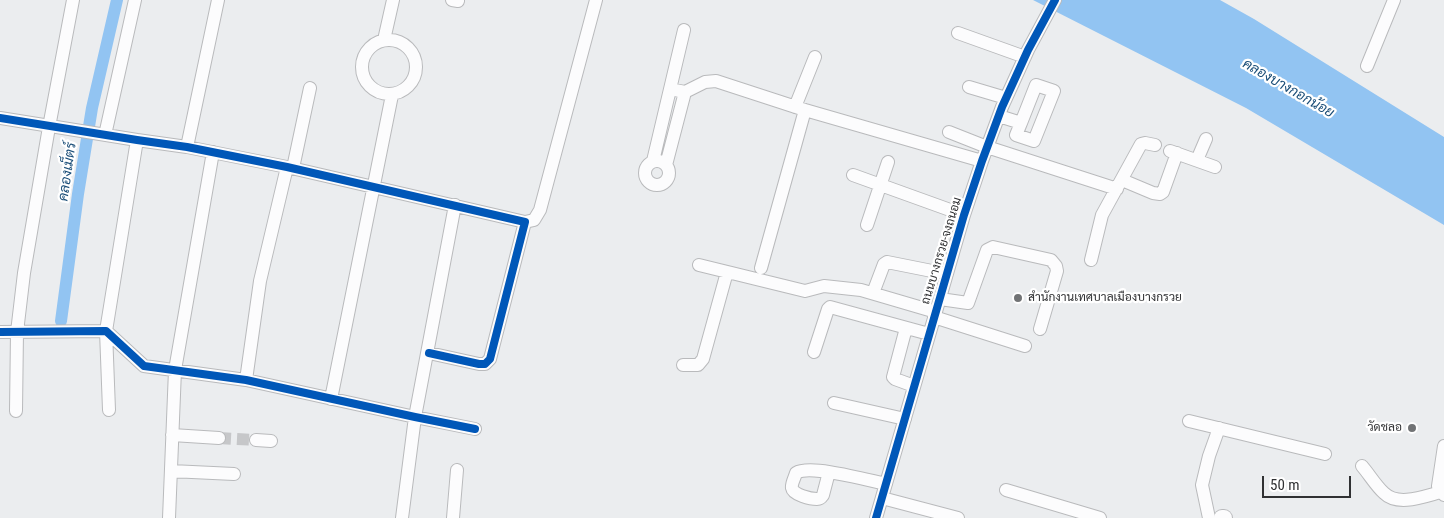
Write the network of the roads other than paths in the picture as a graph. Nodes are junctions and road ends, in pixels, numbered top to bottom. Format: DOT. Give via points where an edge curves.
graph roads {
  1 [pos="73,0"];
  2 [pos="135,0"];
  3 [pos="218,0"];
  4 [pos="393,0"];
  5 [pos="596,0"];
  6 [pos="1055,0"];
  7 [pos="1394,0"];
  8 [pos="684,30"];
  9 [pos="958,33"];
  10 [pos="384,40"];
  11 [pos="815,57"];
  12 [pos="1025,57"];
  13 [pos="1367,66"];
  14 [pos="969,87"];
  15 [pos="310,88"];
  16 [pos="670,89"];
  17 [pos="685,92"];
  18 [pos="392,95"];
  19 [pos="1006,98"];
  20 [pos="800,108"];
  21 [pos="999,116"];
  22 [pos="0,118"];
  23 [pos="1021,123"];
  24 [pos="49,127"];
  25 [pos="949,132"];
  26 [pos="106,135"];
  27 [pos="1206,139"];
  28 [pos="137,140"];
  29 [pos="1155,145"];
  30 [pos="187,147"];
  31 [pos="987,147"];
  32 [pos="212,152"];
  33 [pos="1197,160"];
  34 [pos="653,161"];
  35 [pos="982,161"];
  36 [pos="888,162"];
  37 [pos="666,164"];
  38 [pos="290,167"];
  39 [pos="1215,167"];
  40 [pos="853,175"];
  41 [pos="1120,184"];
  42 [pos="880,185"];
  43 [pos="373,186"];
  44 [pos="455,205"];
  45 [pos="964,215"];
  46 [pos="526,222"];
  47 [pos="867,225"];
  48 [pos="1091,260"];
  49 [pos="699,265"];
  50 [pos="761,268"];
  51 [pos="727,272"];
  52 [pos="947,274"];
  53 [pos="873,293"];
  54 [pos="940,299"];
  55 [pos="935,315"];
  56 [pos="906,328"];
  57 [pos="1040,329"];
  58 [pos="106,331"];
  59 [pos="0,332"];
  60 [pos="17,332"];
  61 [pos="929,334"];
  62 [pos="1025,346"];
  63 [pos="814,352"];
  64 [pos="429,353"];
  65 [pos="683,365"];
  66 [pos="175,370"];
  67 [pos="246,380"];
  68 [pos="914,386"];
  69 [pos="331,399"];
  70 [pos="834,404"];
  71 [pos="108,410"];
  72 [pos="16,411"];
  73 [pos="416,417"];
  74 [pos="905,419"];
  75 [pos="1189,421"];
  76 [pos="475,428"];
  77 [pos="1219,428"];
  78 [pos="172,435"];
  79 [pos="219,438"];
  80 [pos="256,440"];
  81 [pos="271,441"];
  82 [pos="1444,446"];
  83 [pos="1325,454"];
  84 [pos="1362,466"];
  85 [pos="458,470"];
  86 [pos="171,471"];
  87 [pos="829,472"];
  88 [pos="234,474"];
  89 [pos="886,484"];
  90 [pos="1006,490"];
  91 [pos="1442,494"];
  92 [pos="882,498"];
  93 [pos="169,518"];
  94 [pos="402,518"];
  95 [pos="453,518"];
  96 [pos="876,518"];
  97 [pos="958,518"];
  98 [pos="1100,518"];
  99 [pos="1209,518"];
  1 -- 24 [label="street"];
  2 -- 26 [label="street"];
  3 -- 30 [label="street"];
  4 -- 10 [label="street"];
  5 -- 46 [label="street" via="540,210 534,220"];
  6 -- 12 [label="street, ถนนบางกรวย-จงถนอม"];
  7 -- 13 [label="street"];
  8 -- 16 [label="street"];
  9 -- 12 [label="street"];
  10 -- 18 [label="street" via="369,48 362,63 365,79 376,91"];
  10 -- 18 [label="street" via="398,41 410,50 416,63 415,78 406,89"];
  11 -- 20 [label="street"];
  12 -- 19 [label="street, ถนนบางกรวย-จงถนอม"];
  14 -- 19 [label="street"];
  15 -- 38 [label="street"];
  16 -- 17 [label="street"];
  16 -- 34 [label="street"];
  17 -- 20 [label="street" via="705,82 716,82"];
  17 -- 37 [label="street"];
  18 -- 43 [label="street"];
  19 -- 21 [label="street, ถนนบางกรวย-จงถนอม"];
  20 -- 35 [label="street"];
  20 -- 50 [label="street"];
  21 -- 23 [label="street"];
  21 -- 31 [label="street, ถนนบางกรวย-จงถนอม"];
  22 -- 24 [label="street"];
  24 -- 26 [label="street"];
  24 -- 60 [label="street"];
  25 -- 31 [label="street"];
  26 -- 28 [label="street"];
  27 -- 33 [label="street"];
  28 -- 30 [label="street"];
  28 -- 58 [label="street"];
  29 -- 41 [label="street" via="1141,144"];
  30 -- 32 [label="street"];
  31 -- 35 [label="street, ถนนบางกรวย-จงถนอม"];
  31 -- 41 [label="street"];
  32 -- 38 [label="street"];
  32 -- 66 [label="street"];
  33 -- 39 [label="street"];
  33 -- 41 [label="street" via="1173,152 1160,194"];
  34 -- 37 [label="street"];
  34 -- 37 [label="street" via="647,165 645,179 657,186 668,178"];
  35 -- 45 [label="street, ถนนบางกรวย-จงถนอม"];
  36 -- 42 [label="street"];
  38 -- 43 [label="street"];
  38 -- 67 [label="street" via="260,282"];
  40 -- 42 [label="street"];
  41 -- 48 [label="street" via="1102,215"];
  42 -- 45 [label="street"];
  42 -- 47 [label="street"];
  43 -- 44 [label="street"];
  43 -- 69 [label="street"];
  44 -- 46 [label="street"];
  44 -- 64 [label="street"];
  45 -- 52 [label="street, ถนนบางกรวย-จงถนอม"];
  46 -- 64 [label="street" via="490,359 479,364"];
  49 -- 51 [label="street"];
  51 -- 53 [label="street" via="805,291 824,286"];
  51 -- 65 [label="street" via="703,359 698,365"];
  52 -- 53 [label="street" via="885,262"];
  52 -- 54 [label="street, ถนนบางกรวย-จงถนอม"];
  53 -- 55 [label="street"];
  54 -- 55 [label="street, ถนนบางกรวย-จงถนอม"];
  54 -- 57 [label="street" via="968,303 987,250 992,247 1051,260 1057,272"];
  55 -- 61 [label="street, ถนนบางกรวย-จงถนอม"];
  55 -- 62 [label="street"];
  56 -- 61 [label="street"];
  56 -- 63 [label="street" via="830,307"];
  56 -- 68 [label="street" via="893,376 895,380"];
  58 -- 60 [label="street"];
  58 -- 66 [label="street" via="144,366"];
  58 -- 71 [label="street"];
  59 -- 60 [label="street"];
  60 -- 72 [label="street"];
  61 -- 68 [label="street, ถนนบางกรวย-จงถนอม"];
  64 -- 73 [label="street"];
  66 -- 67 [label="street"];
  66 -- 78 [label="street"];
  67 -- 69 [label="street"];
  68 -- 74 [label="street, ถนนบางกรวย-จงถนอม"];
  69 -- 73 [label="street"];
  70 -- 74 [label="street"];
  73 -- 76 [label="street"];
  73 -- 94 [label="street"];
  74 -- 89 [label="street, ถนนบางกรวย-จงถนอม"];
  75 -- 77 [label="street"];
  77 -- 83 [label="street"];
  77 -- 99 [label="street" via="1202,485"];
  78 -- 79 [label="street"];
  78 -- 86 [label="street"];
  80 -- 81 [label="street"];
  82 -- 91 [label="street" via="1438,486"];
  84 -- 91 [label="street" via="1385,494 1396,499"];
  85 -- 95 [label="street"];
  86 -- 88 [label="street"];
  86 -- 93 [label="street"];
  87 -- 89 [label="street"];
  89 -- 92 [label="street, ถนนบางกรวย-จงถนอม"];
  90 -- 98 [label="street"];
  92 -- 96 [label="street, ถนนบางกรวย-จงถนอม"];
  92 -- 97 [label="street"];
}
